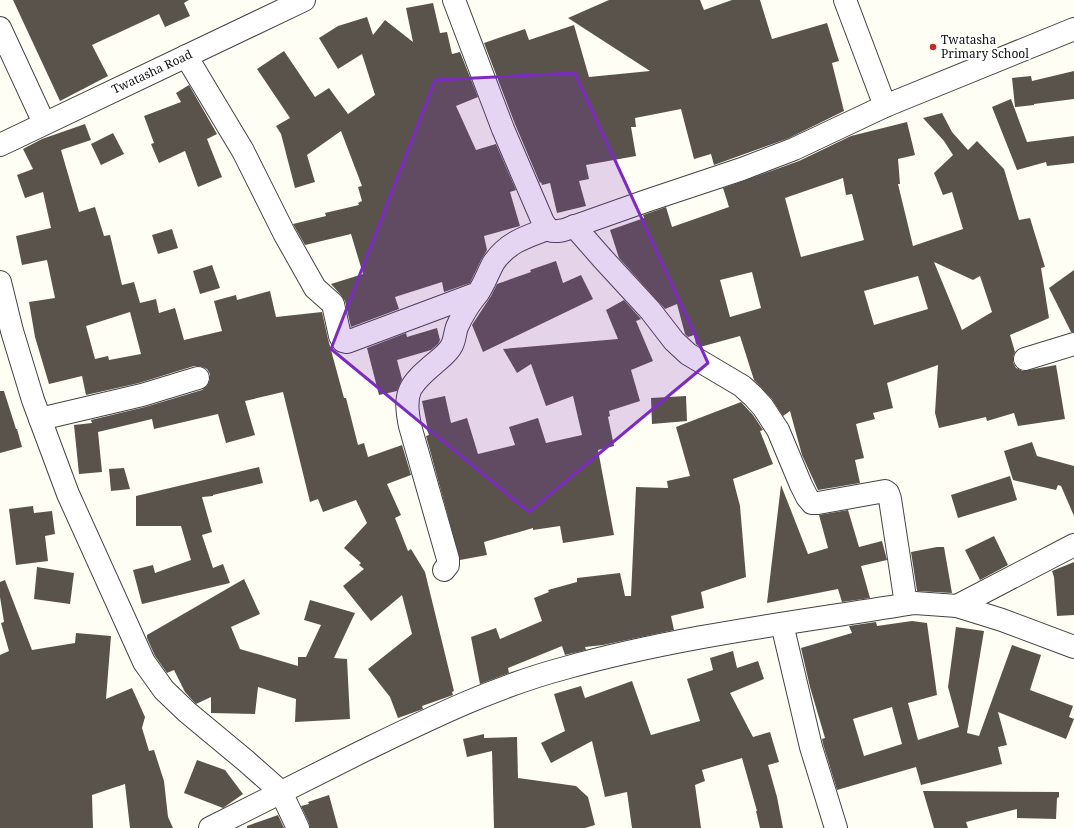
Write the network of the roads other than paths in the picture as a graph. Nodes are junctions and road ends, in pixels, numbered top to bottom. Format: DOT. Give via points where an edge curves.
graph roads {
  1 [pos="304,0"];
  2 [pos="454,0"];
  3 [pos="845,0"];
  4 [pos="0,28"];
  5 [pos="1074,29"];
  6 [pos="186,56"];
  7 [pos="885,106"];
  8 [pos="44,124"];
  9 [pos="0,145"];
  10 [pos="574,226"];
  11 [pos="547,229"];
  12 [pos="0,282"];
  13 [pos="478,293"];
  14 [pos="1074,344"];
  15 [pos="1025,358"];
  16 [pos="198,378"];
  17 [pos="40,419"];
  18 [pos="1074,546"];
  19 [pos="444,570"];
  20 [pos="906,604"];
  21 [pos="957,606"];
  22 [pos="782,624"];
  23 [pos="1074,647"];
  24 [pos="281,792"];
  25 [pos="210,828"];
  26 [pos="298,828"];
  27 [pos="836,828"];
  1 -- 6 [label="street, Twatasha Road"];
  2 -- 11 [label="street" via="503,129"];
  3 -- 7 [label="street"];
  4 -- 8 [label="street"];
  5 -- 7 [label="street"];
  6 -- 8 [label="street, Twatasha Road"];
  6 -- 13 [label="street" via="243,151 315,288 333,304 343,341 347,342"];
  7 -- 10 [label="street" via="794,149"];
  8 -- 9 [label="street, Twatasha Road"];
  10 -- 11 [label="street" via="553,232"];
  10 -- 20 [label="street" via="650,310 674,342 688,354 742,386 763,407 778,430 801,485 812,502 884,491 888,493"];
  11 -- 13 [label="street" via="519,239 505,249 494,261"];
  12 -- 17 [label="street" via="12,331"];
  13 -- 19 [label="street" via="466,307 452,345 411,386 408,399 410,426 448,559 448,565"];
  14 -- 15 [label="street"];
  16 -- 17 [label="street" via="142,395"];
  17 -- 24 [label="street" via="68,494 144,662 164,690 187,712"];
  18 -- 21 [label="street"];
  20 -- 21 [label="street"];
  20 -- 22 [label="street"];
  21 -- 23 [label="street"];
  22 -- 24 [label="street" via="664,644 564,668 509,686 450,709"];
  22 -- 27 [label="street" via="811,747"];
  24 -- 25 [label="street"];
  24 -- 26 [label="street"];
}
